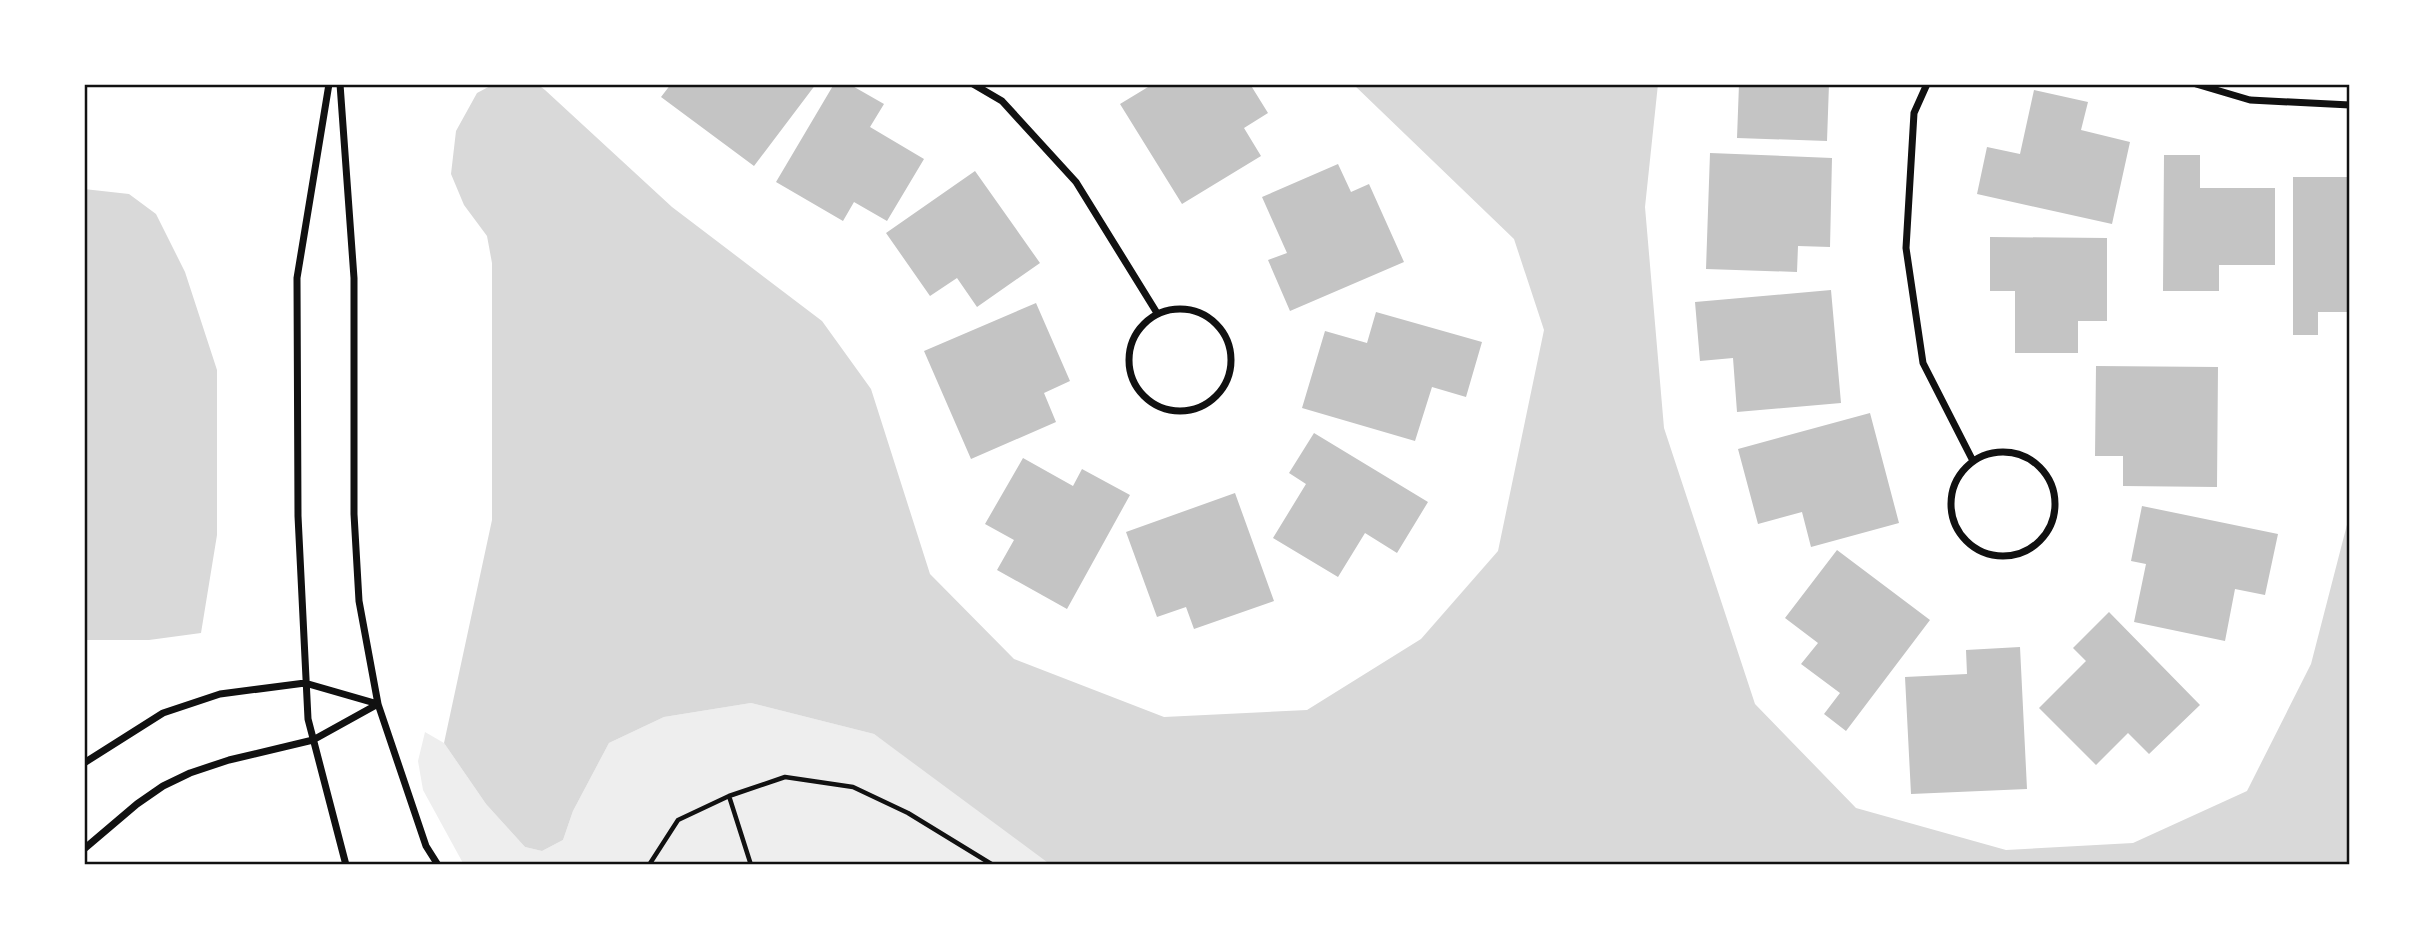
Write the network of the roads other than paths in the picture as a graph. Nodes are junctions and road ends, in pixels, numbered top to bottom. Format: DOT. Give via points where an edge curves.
graph roads {
  1 [pos="329,84"];
  2 [pos="341,84"];
  3 [pos="973,84"];
  4 [pos="1927,84"];
  5 [pos="2196,84"];
  6 [pos="2350,105"];
  7 [pos="1157,313"];
  8 [pos="1973,461"];
  9 [pos="305,683"];
  10 [pos="378,704"];
  11 [pos="313,740"];
  12 [pos="84,763"];
  13 [pos="84,849"];
  14 [pos="346,865"];
  15 [pos="438,865"];
  1 -- 9 [label="street" via="297,278 298,516"];
  2 -- 10 [label="street" via="354,278 354,514 359,601"];
  3 -- 7 [label="street" via="1002,102 1076,182"];
  4 -- 8 [label="street" via="1914,113 1906,248 1923,363"];
  5 -- 6 [label="street" via="2250,100"];
  7 -- 7 [label="street" via="1144,322 1132,343 1128,367 1133,382 1155,405 1170,410 1202,406 1215,397 1231,369 1226,337 1217,324 1189,309"];
  8 -- 8 [label="street" via="1961,472 1952,495 1953,520 1960,534 1986,554 2011,555 2034,547 2054,520 2054,488 2047,473 2035,461 2004,451"];
  9 -- 10 [label="street"];
  9 -- 11 [label="street"];
  9 -- 12 [label="street" via="220,694 163,713"];
  10 -- 11 [label="street"];
  10 -- 15 [label="street" via="426,846"];
  11 -- 13 [label="street" via="181,777 137,804"];
  11 -- 14 [label="street"];
}
